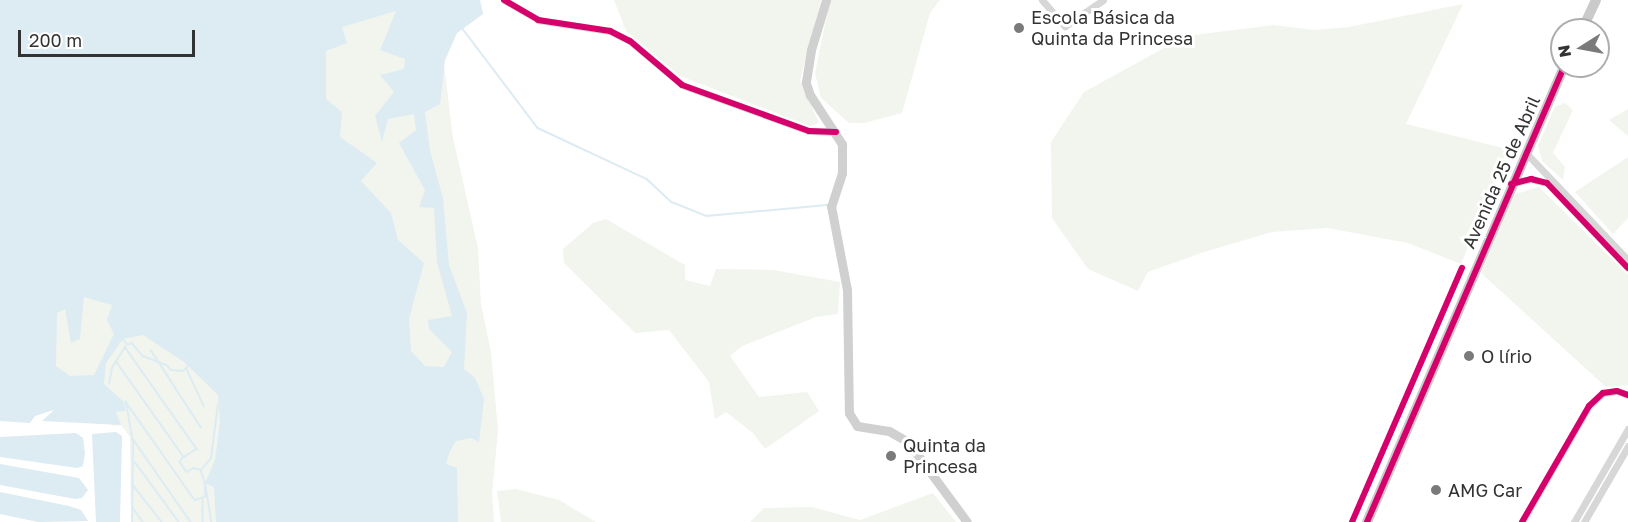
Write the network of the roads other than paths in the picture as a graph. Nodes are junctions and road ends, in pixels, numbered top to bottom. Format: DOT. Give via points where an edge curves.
graph roads {
  1 [pos="504,0"];
  2 [pos="826,0"];
  3 [pos="1042,0"];
  4 [pos="1103,0"];
  5 [pos="1596,0"];
  6 [pos="1588,18"];
  7 [pos="1559,78"];
  8 [pos="836,132"];
  9 [pos="1525,152"];
  10 [pos="1535,165"];
  11 [pos="1531,179"];
  12 [pos="1511,184"];
  13 [pos="1628,260"];
  14 [pos="1628,268"];
  15 [pos="1628,395"];
  16 [pos="1628,429"];
  17 [pos="1628,446"];
  18 [pos="967,522"];
  19 [pos="1367,522"];
  20 [pos="1522,522"];
  21 [pos="1574,522"];
  22 [pos="1584,522"];
  1 -- 8 [label="street" via="538,20 610,31 630,41 682,85 809,132"];
  2 -- 8 [label="main road" via="806,82 810,95"];
  3 -- 4 [label="street" via="1065,26"];
  5 -- 6 [label="main road"];
  7 -- 9 [label="main road, Avenida 25 de Abril"];
  8 -- 18 [label="main road" via="843,158 831,213 847,290 850,417 857,426 889,431 908,442"];
  9 -- 10 [label="street"];
  9 -- 12 [label="main road, Avenida 25 de Abril"];
  10 -- 11 [label="street"];
  10 -- 13 [label="street"];
  11 -- 12 [label="street"];
  11 -- 14 [label="street" via="1547,183"];
  12 -- 19 [label="main road, Avenida 25 de Abril"];
  15 -- 20 [label="street" via="1617,391 1603,393 1589,406"];
  16 -- 21 [label="street"];
  17 -- 22 [label="street"];
}
